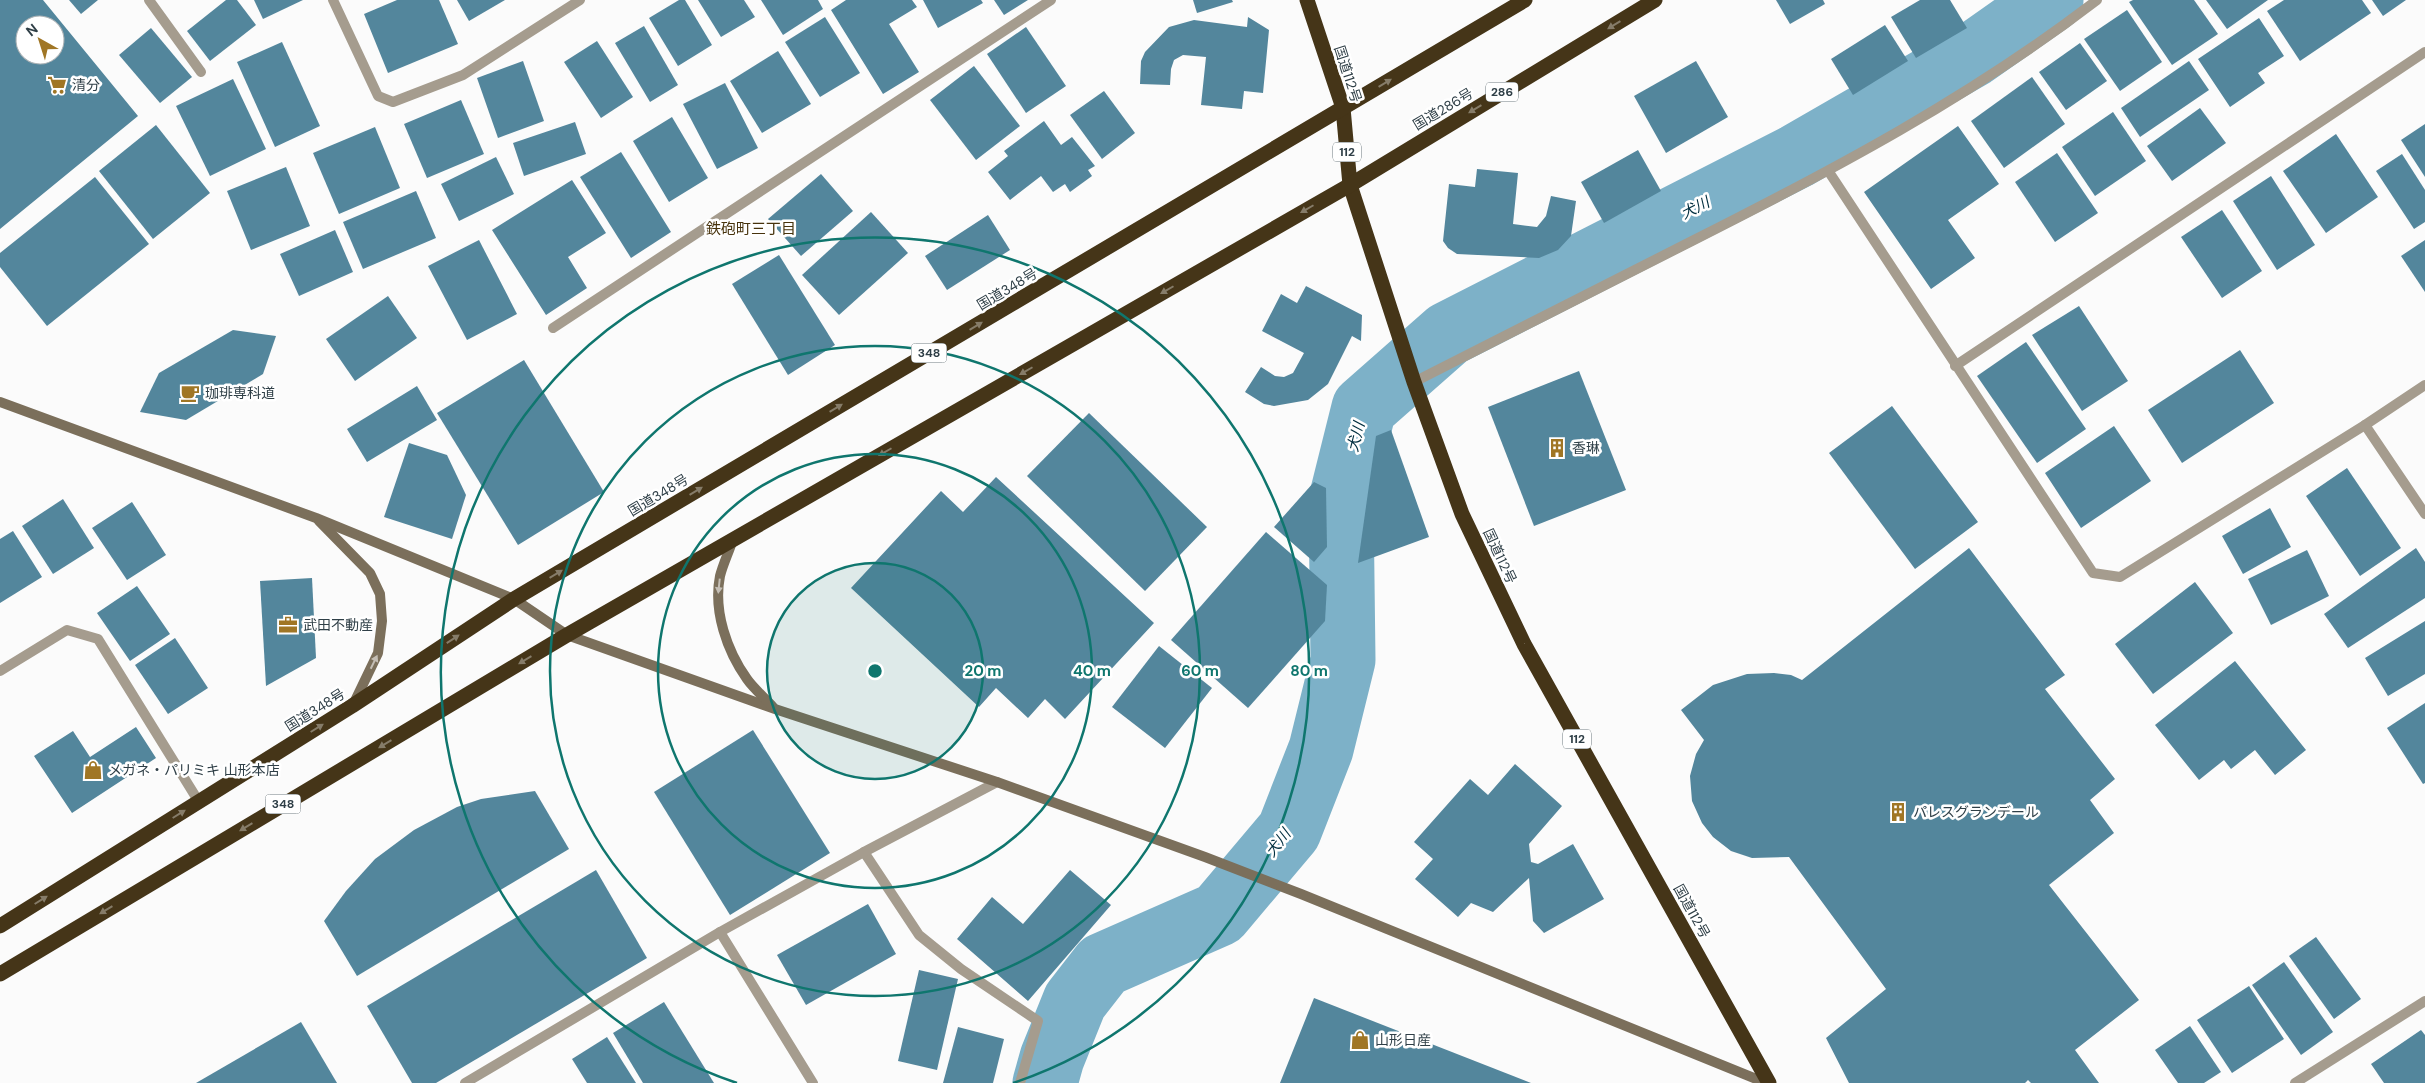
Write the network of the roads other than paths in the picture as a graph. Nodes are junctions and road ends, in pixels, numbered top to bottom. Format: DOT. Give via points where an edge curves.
graph roads {
  1 [pos="149,0"];
  2 [pos="333,0"];
  3 [pos="580,0"];
  4 [pos="1052,0"];
  5 [pos="1307,0"];
  6 [pos="1525,0"];
  7 [pos="1655,0"];
  8 [pos="2097,0"];
  9 [pos="2425,52"];
  10 [pos="201,72"];
  11 [pos="1343,108"];
  12 [pos="1829,172"];
  13 [pos="1350,185"];
  14 [pos="553,328"];
  15 [pos="1955,366"];
  16 [pos="1414,382"];
  17 [pos="2425,386"];
  18 [pos="0,402"];
  19 [pos="2365,425"];
  20 [pos="2425,514"];
  21 [pos="316,518"];
  22 [pos="733,539"];
  23 [pos="514,598"];
  24 [pos="567,635"];
  25 [pos="0,670"];
  26 [pos="352,706"];
  27 [pos="775,710"];
  28 [pos="997,782"];
  29 [pos="200,802"];
  30 [pos="864,852"];
  31 [pos="0,926"];
  32 [pos="720,932"];
  33 [pos="0,974"];
  34 [pos="2425,1001"];
  35 [pos="464,1083"];
  36 [pos="813,1083"];
  37 [pos="1020,1083"];
  38 [pos="1768,1083"];
  39 [pos="2295,1083"];
  1 -- 10 [label="lane"];
  2 -- 3 [label="lane" via="378,96 393,102 463,75"];
  4 -- 14 [label="lane"];
  5 -- 11 [label="highway, 国道112号 / 112"];
  11 -- 6 [label="highway, one-way"];
  7 -- 13 [label="highway, 国道286号 / 286, one-way"];
  8 -- 12 [label="lane" via="2053,34 1946,105"];
  9 -- 15 [label="lane"];
  11 -- 13 [label="highway, 国道112号 / 112"];
  23 -- 11 [label="highway, 国道348号 / 348, one-way"];
  12 -- 15 [label="lane"];
  12 -- 16 [label="lane"];
  13 -- 16 [label="highway, 国道112号 / 112"];
  13 -- 22 [label="highway, 348, one-way"];
  15 -- 19 [label="lane" via="2093,573 2120,577"];
  16 -- 38 [label="highway, 国道112号 / 112" via="1462,514 1524,644"];
  17 -- 19 [label="lane"];
  18 -- 21 [label="street"];
  19 -- 20 [label="lane"];
  21 -- 23 [label="street"];
  26 -- 21 [label="street, one-way" via="378,653 382,621 380,594 370,573"];
  22 -- 24 [label="highway, 348"];
  22 -- 27 [label="street, one-way" via="720,576 718,600 724,630 733,656 748,680"];
  23 -- 24 [label="street"];
  26 -- 23 [label="highway, 国道348号 / 348, one-way"];
  24 -- 27 [label="street"];
  24 -- 33 [label="highway, 348, one-way"];
  25 -- 29 [label="lane" via="67,630 98,639"];
  29 -- 26 [label="highway, 国道348号 / 348, one-way"];
  27 -- 28 [label="street"];
  28 -- 30 [label="lane"];
  28 -- 38 [label="street" via="1301,894"];
  31 -- 29 [label="highway, 国道348号 / 348, one-way"];
  30 -- 32 [label="lane"];
  30 -- 37 [label="lane" via="919,935 961,970 1038,1021"];
  32 -- 35 [label="lane"];
  32 -- 36 [label="lane"];
  34 -- 39 [label="lane"];
}
